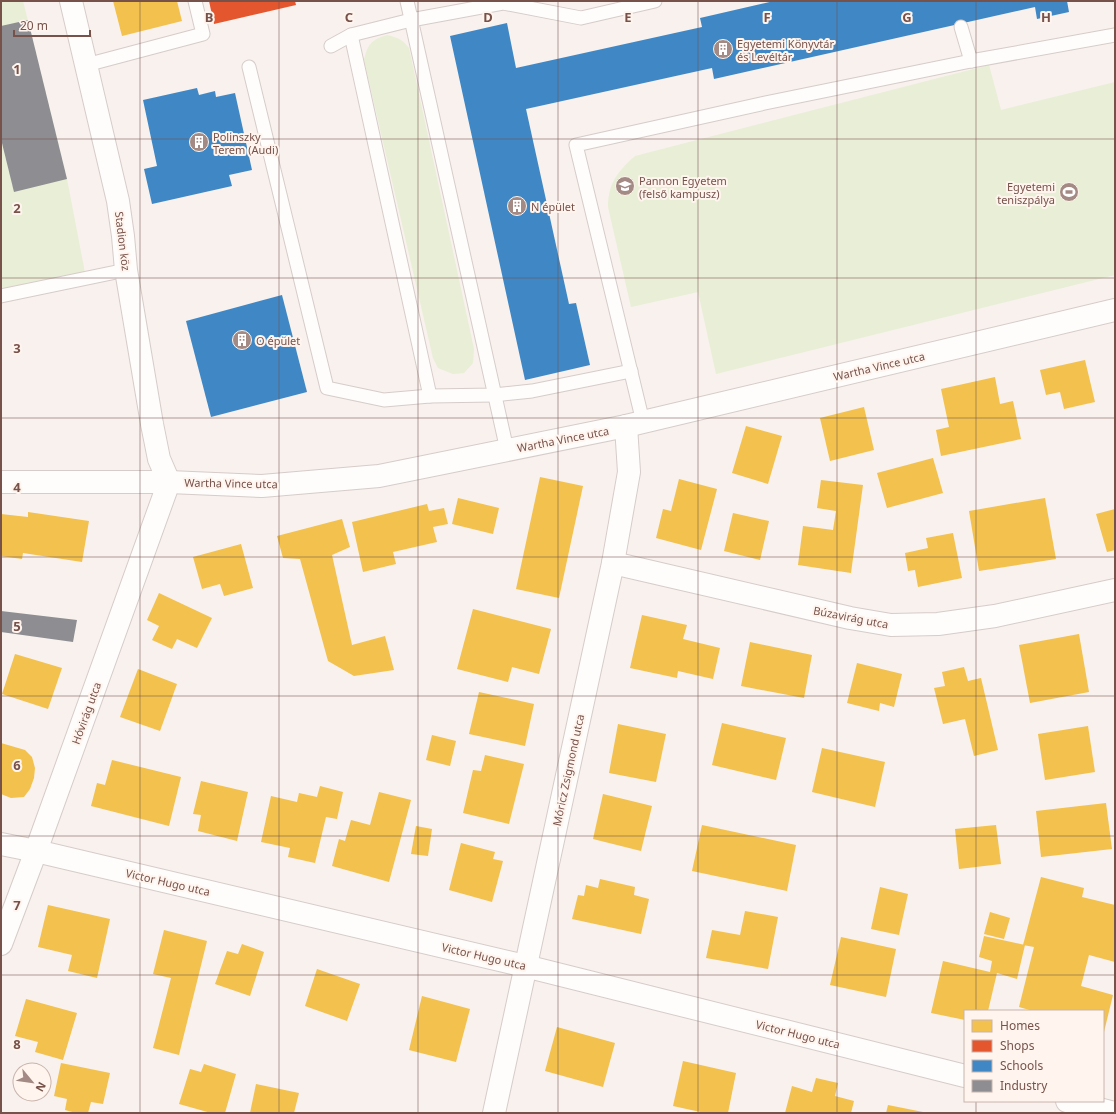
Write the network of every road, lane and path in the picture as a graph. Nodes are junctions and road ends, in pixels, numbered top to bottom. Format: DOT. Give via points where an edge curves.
graph roads {
  1 [pos="71,1"];
  2 [pos="195,1"];
  3 [pos="407,1"];
  4 [pos="655,1"];
  5 [pos="411,20"];
  6 [pos="962,27"];
  7 [pos="351,35"];
  8 [pos="1115,35"];
  9 [pos="331,46"];
  10 [pos="971,62"];
  11 [pos="86,65"];
  12 [pos="249,67"];
  13 [pos="126,270"];
  14 [pos="1,296"];
  15 [pos="1115,310"];
  16 [pos="631,371"];
  17 [pos="494,395"];
  18 [pos="430,396"];
  19 [pos="634,424"];
  20 [pos="506,450"];
  21 [pos="1,482"];
  22 [pos="169,482"];
  23 [pos="613,563"];
  24 [pos="1115,590"];
  25 [pos="1,844"];
  26 [pos="36,850"];
  27 [pos="1,944"];
  28 [pos="526,966"];
  29 [pos="964,1076"];
  30 [pos="1071,1102"];
  31 [pos="494,1113"];
  32 [pos="1115,1113"];
  1 -- 11 [label="street, Stadion köz"];
  2 -- 11 [label="lane" via="203,34"];
  3 -- 5 [label="lane"];
  4 -- 5 [label="lane" via="581,18 503,3"];
  5 -- 7 [label="lane"];
  5 -- 17 [label="lane"];
  6 -- 10 [label="lane"];
  7 -- 9 [label="lane"];
  7 -- 18 [label="lane"];
  8 -- 10 [label="lane"];
  10 -- 16 [label="lane" via="765,103 576,145"];
  11 -- 13 [label="street, Stadion köz" via="118,201"];
  12 -- 18 [label="lane" via="327,388 384,400"];
  13 -- 14 [label="lane"];
  13 -- 22 [label="street, Stadion köz" via="153,431 159,459"];
  15 -- 19 [label="street, Wartha Vince utca"];
  16 -- 17 [label="lane" via="532,391"];
  16 -- 19 [label="lane"];
  17 -- 18 [label="lane"];
  17 -- 20 [label="lane"];
  19 -- 20 [label="street, Wartha Vince utca"];
  19 -- 23 [label="street, Móricz Zsigmond utca" via="629,472"];
  20 -- 22 [label="street, Wartha Vince utca" via="379,476 262,486"];
  21 -- 22 [label="street, Wartha Vince utca"];
  22 -- 26 [label="street, Hóvirág utca"];
  23 -- 24 [label="street, Búzavirág utca" via="850,618 891,625 938,624 995,616"];
  23 -- 28 [label="street, Móricz Zsigmond utca"];
  25 -- 26 [label="street, Victor Hugo utca"];
  26 -- 27 [label="street, Hóvirág utca"];
  26 -- 28 [label="street, Victor Hugo utca"];
  28 -- 29 [label="street, Victor Hugo utca"];
  28 -- 31 [label="street, Móricz Zsigmond utca"];
  30 -- 32 [label="street"];
}
